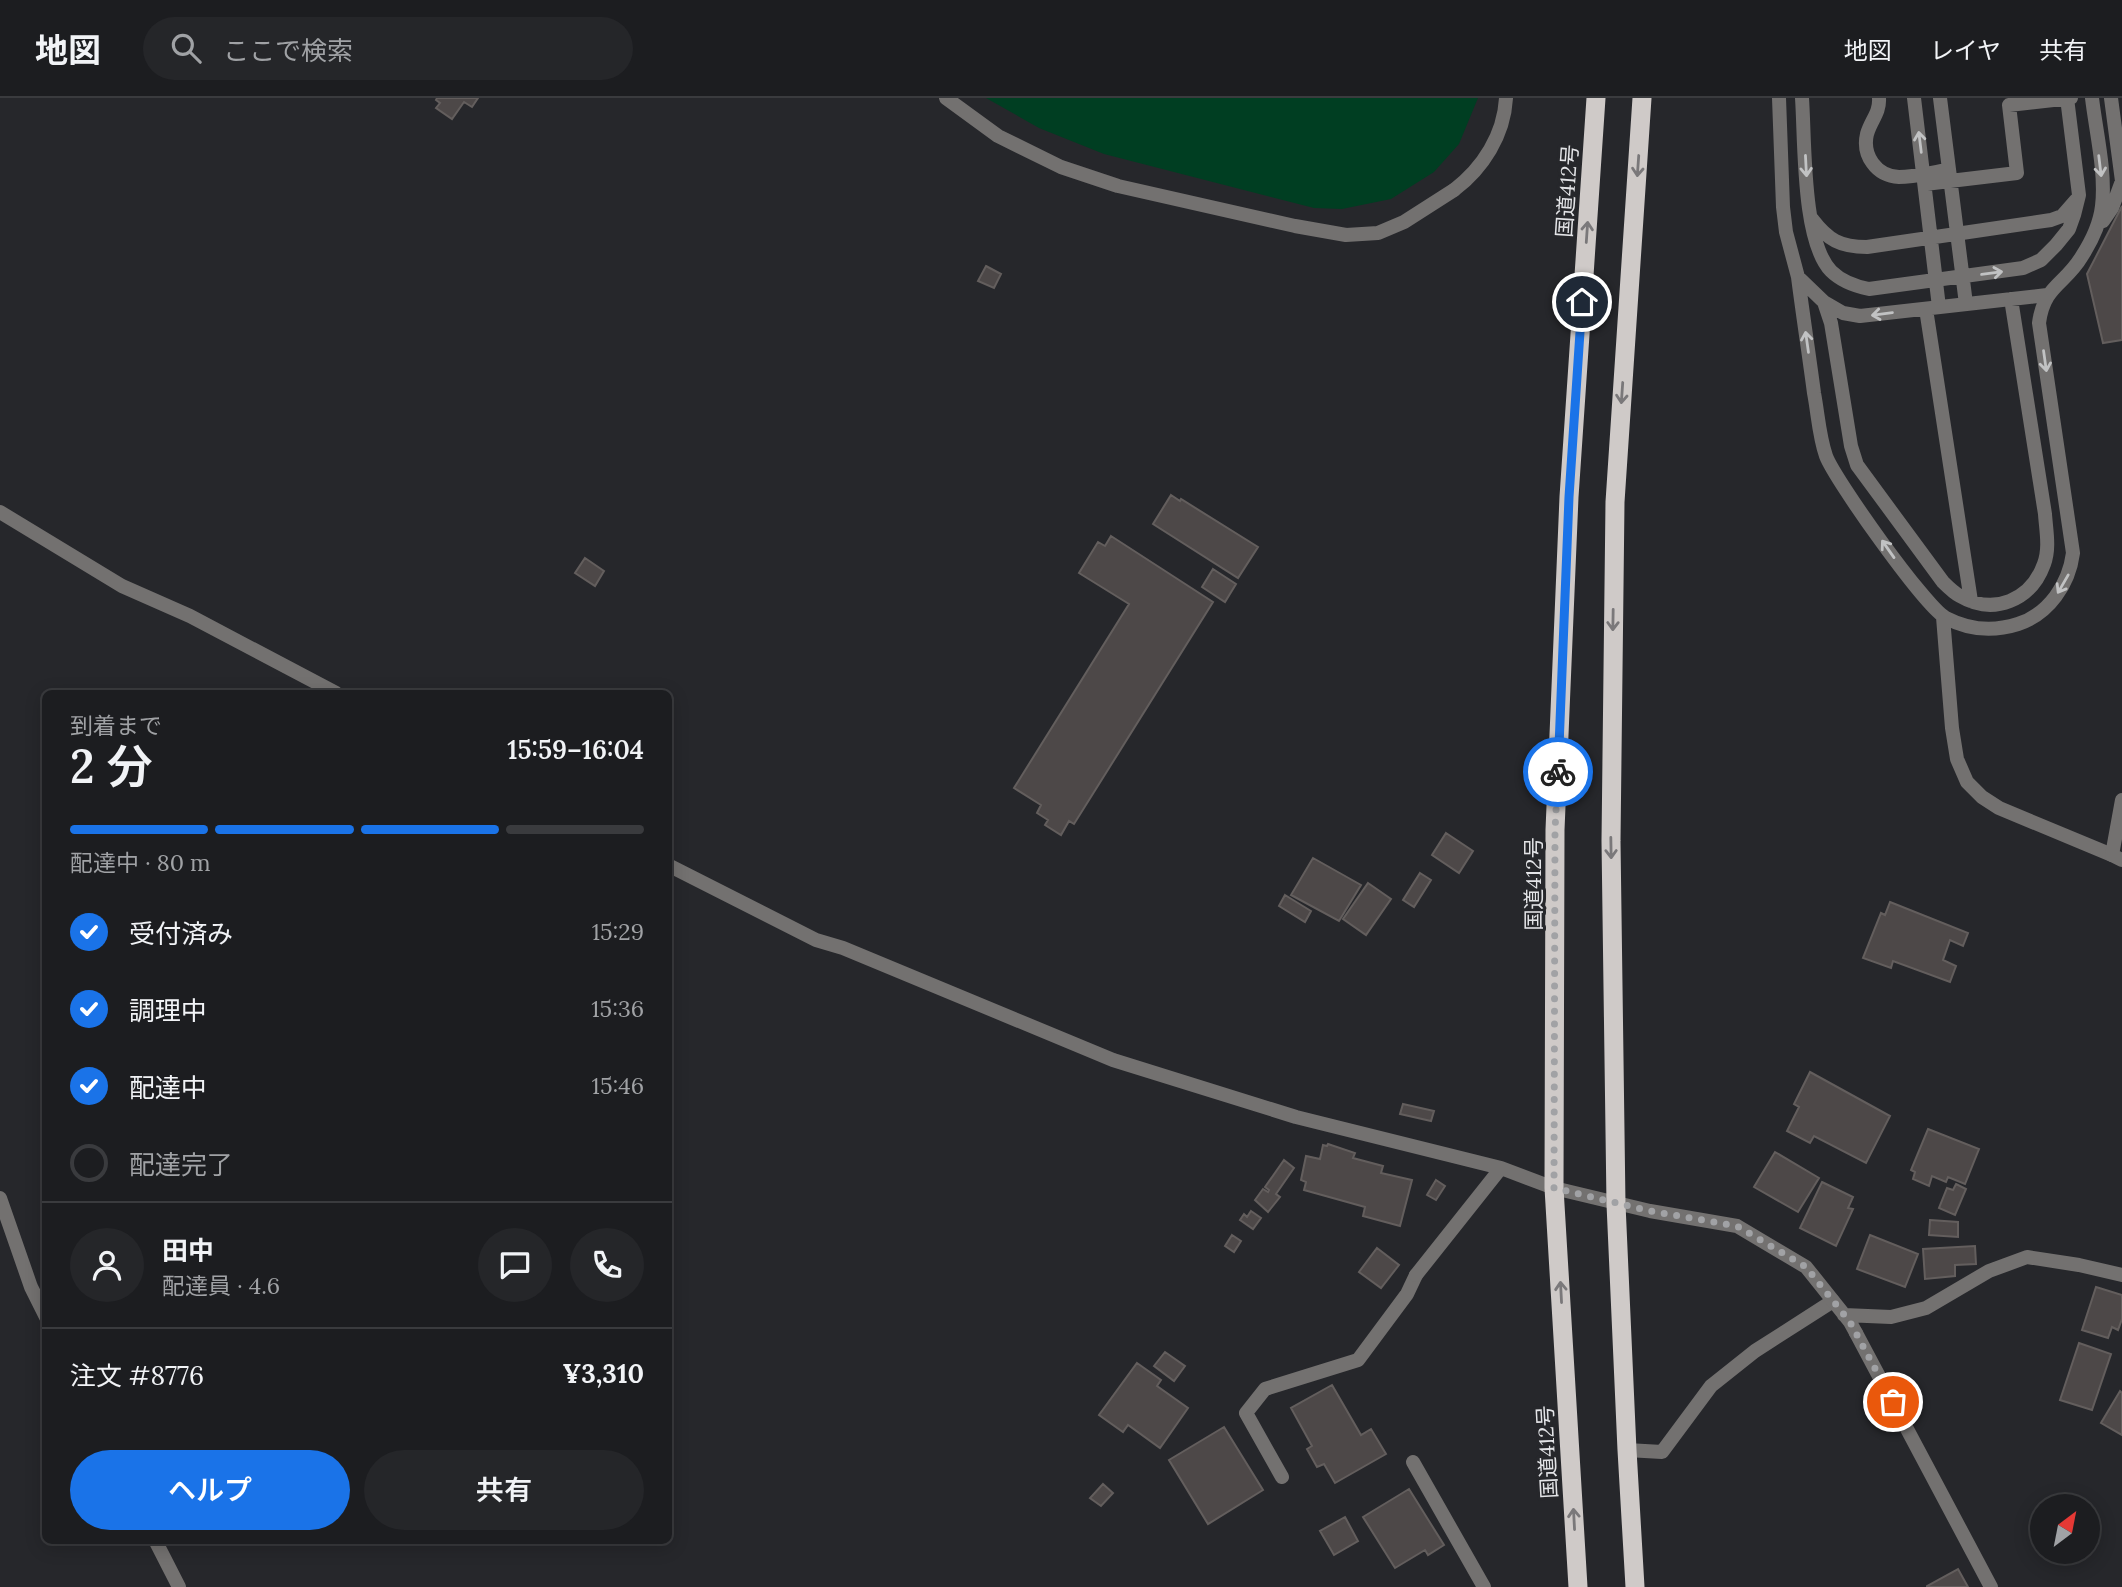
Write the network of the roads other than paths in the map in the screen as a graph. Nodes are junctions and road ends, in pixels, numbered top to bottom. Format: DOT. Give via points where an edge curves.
graph roads {
  1 [pos="946,98"];
  2 [pos="1506,98"];
  3 [pos="1596,98"];
  4 [pos="1642,98"];
  5 [pos="1780,98"];
  6 [pos="1802,98"];
  7 [pos="1879,98"];
  8 [pos="1914,98"];
  9 [pos="1940,98"];
  10 [pos="2068,98"];
  11 [pos="2092,98"];
  12 [pos="2111,98"];
  13 [pos="1949,176"];
  14 [pos="1924,179"];
  15 [pos="2079,195"];
  16 [pos="1809,215"];
  17 [pos="1956,234"];
  18 [pos="2094,234"];
  19 [pos="1931,237"];
  20 [pos="1962,276"];
  21 [pos="1798,277"];
  22 [pos="1936,280"];
  23 [pos="2047,295"];
  24 [pos="2011,299"];
  25 [pos="1824,302"];
  26 [pos="1966,304"];
  27 [pos="1932,308"];
  28 [pos="0,512"];
  29 [pos="1971,601"];
  30 [pos="1943,617"];
  31 [pos="330,690"];
  32 [pos="2122,800"];
  33 [pos="2117,858"];
  34 [pos="672,867"];
  35 [pos="1501,1168"];
  36 [pos="1554,1188"];
  37 [pos="0,1198"];
  38 [pos="1616,1203"];
  39 [pos="2122,1275"];
  40 [pos="1833,1301"];
  41 [pos="42,1309"];
  42 [pos="1844,1315"];
  43 [pos="1627,1450"];
  44 [pos="1413,1462"];
  45 [pos="1282,1477"];
  46 [pos="157,1544"];
  47 [pos="179,1587"];
  48 [pos="1484,1587"];
  49 [pos="1578,1587"];
  50 [pos="1635,1587"];
  51 [pos="1991,1587"];
  1 -- 2 [label="street" via="998,136 1060,167 1118,186 1346,235 1378,233 1404,222 1466,181 1495,142 1505,118"];
  36 -- 3 [label="highway, 国道412号, one-way" via="1555,830 1569,497"];
  4 -- 38 [label="highway, one-way" via="1615,502 1611,841"];
  5 -- 21 [label="street" via="1783,207"];
  6 -- 16 [label="street, one-way"];
  7 -- 14 [label="street" via="1866,143 1870,161 1889,175"];
  14 -- 8 [label="street, one-way"];
  9 -- 13 [label="street"];
  10 -- 13 [label="street" via="2009,105 2017,173"];
  10 -- 15 [label="street"];
  11 -- 18 [label="street, one-way" via="2103,185"];
  12 -- 18 [label="street" via="2122,181 2112,208"];
  13 -- 14 [label="street"];
  13 -- 17 [label="street"];
  14 -- 19 [label="street"];
  15 -- 17 [label="street" via="2062,216 2051,220"];
  20 -- 15 [label="street, one-way" via="2023,268 2041,260 2069,229"];
  16 -- 19 [label="street" via="1836,243 1851,247"];
  16 -- 22 [label="street" via="1817,248 1829,269 1848,283 1869,289"];
  17 -- 19 [label="street"];
  17 -- 20 [label="street"];
  18 -- 23 [label="street" via="2068,275"];
  19 -- 22 [label="street"];
  20 -- 22 [label="street"];
  20 -- 26 [label="street"];
  21 -- 25 [label="street"];
  30 -- 21 [label="street, one-way" via="1907,576 1831,468 1821,437"];
  22 -- 27 [label="street"];
  23 -- 24 [label="street"];
  23 -- 30 [label="street, one-way" via="2039,323 2073,553 2071,570 2045,608 2026,621 1985,630"];
  24 -- 26 [label="street"];
  24 -- 29 [label="street" via="2047,549 2044,564 2022,596 2002,605"];
  27 -- 25 [label="street, one-way" via="1860,316"];
  25 -- 29 [label="street" via="1857,465 1943,582"];
  26 -- 27 [label="street"];
  27 -- 29 [label="street"];
  28 -- 31 [label="street" via="122,586 190,616"];
  30 -- 33 [label="street" via="1952,729 1967,782 1999,808"];
  32 -- 33 [label="street"];
  34 -- 35 [label="street" via="816,940 1113,1060 1296,1117"];
  35 -- 36 [label="street"];
  35 -- 45 [label="street" via="1416,1275 1358,1360 1265,1389 1247,1413"];
  36 -- 38 [label="street"];
  49 -- 36 [label="highway, 国道412号, one-way"];
  37 -- 41 [label="street"];
  38 -- 40 [label="street" via="1737,1226 1806,1267"];
  38 -- 43 [label="highway"];
  39 -- 42 [label="street" via="2027,1257 1989,1271 1926,1308 1891,1317"];
  40 -- 42 [label="street"];
  40 -- 43 [label="street" via="1755,1351 1711,1386 1662,1452"];
  42 -- 51 [label="street"];
  43 -- 50 [label="highway"];
  44 -- 48 [label="street"];
  46 -- 47 [label="street"];
}
